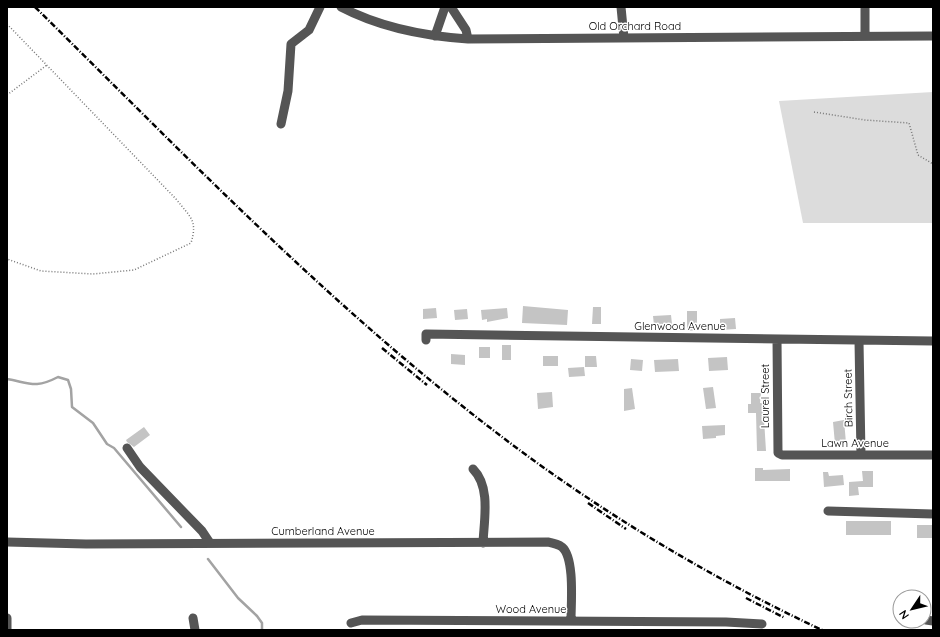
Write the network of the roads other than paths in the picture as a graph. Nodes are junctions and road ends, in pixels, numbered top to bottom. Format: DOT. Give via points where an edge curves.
graph roads {
  1 [pos="320,7"];
  2 [pos="341,7"];
  3 [pos="445,7"];
  4 [pos="451,7"];
  5 [pos="621,7"];
  6 [pos="865,7"];
  7 [pos="434,36"];
  8 [pos="865,36"];
  9 [pos="933,36"];
  10 [pos="624,38"];
  11 [pos="468,39"];
  12 [pos="281,124"];
  13 [pos="426,337"];
  14 [pos="777,339"];
  15 [pos="860,341"];
  16 [pos="933,341"];
  17 [pos="127,448"];
  18 [pos="778,453"];
  19 [pos="861,455"];
  20 [pos="933,455"];
  21 [pos="473,469"];
  22 [pos="828,511"];
  23 [pos="933,514"];
  24 [pos="7,542"];
  25 [pos="210,543"];
  26 [pos="483,543"];
  27 [pos="7,618"];
  28 [pos="193,618"];
  29 [pos="572,620"];
  30 [pos="351,623"];
  31 [pos="762,624"];
  32 [pos="713,626"];
  33 [pos="7,630"];
  34 [pos="196,630"];
  1 -- 12 [label="street" via="309,30 291,44 288,91"];
  2 -- 7 [label="street, Old Orchard Road" via="378,23"];
  3 -- 7 [label="street"];
  4 -- 11 [label="street" via="466,30"];
  5 -- 10 [label="street"];
  6 -- 8 [label="street"];
  7 -- 11 [label="street, Old Orchard Road"];
  8 -- 9 [label="street, Old Orchard Road"];
  8 -- 10 [label="street, Old Orchard Road"];
  10 -- 11 [label="street, Old Orchard Road"];
  13 -- 14 [label="street, Glenwood Avenue"];
  14 -- 15 [label="street, Glenwood Avenue"];
  14 -- 18 [label="street, Laurel Street"];
  15 -- 16 [label="street, Glenwood Avenue"];
  15 -- 19 [label="street, Birch Street"];
  17 -- 25 [label="street" via="140,466 202,531"];
  18 -- 19 [label="street, Lawn Avenue"];
  19 -- 20 [label="street, Lawn Avenue"];
  21 -- 26 [label="street" via="481,481 484,497"];
  22 -- 23 [label="street"];
  24 -- 25 [label="street, Cumberland Avenue"];
  25 -- 26 [label="street, Cumberland Avenue"];
  26 -- 29 [label="street, Cumberland Avenue" via="548,542 564,548 570,566"];
  27 -- 33 [label="street"];
  28 -- 34 [label="street"];
  29 -- 30 [label="street, Wood Avenue" via="362,620"];
  29 -- 32 [label="street, Wood Avenue"];
  31 -- 32 [label="street, Wood Avenue"];
}
